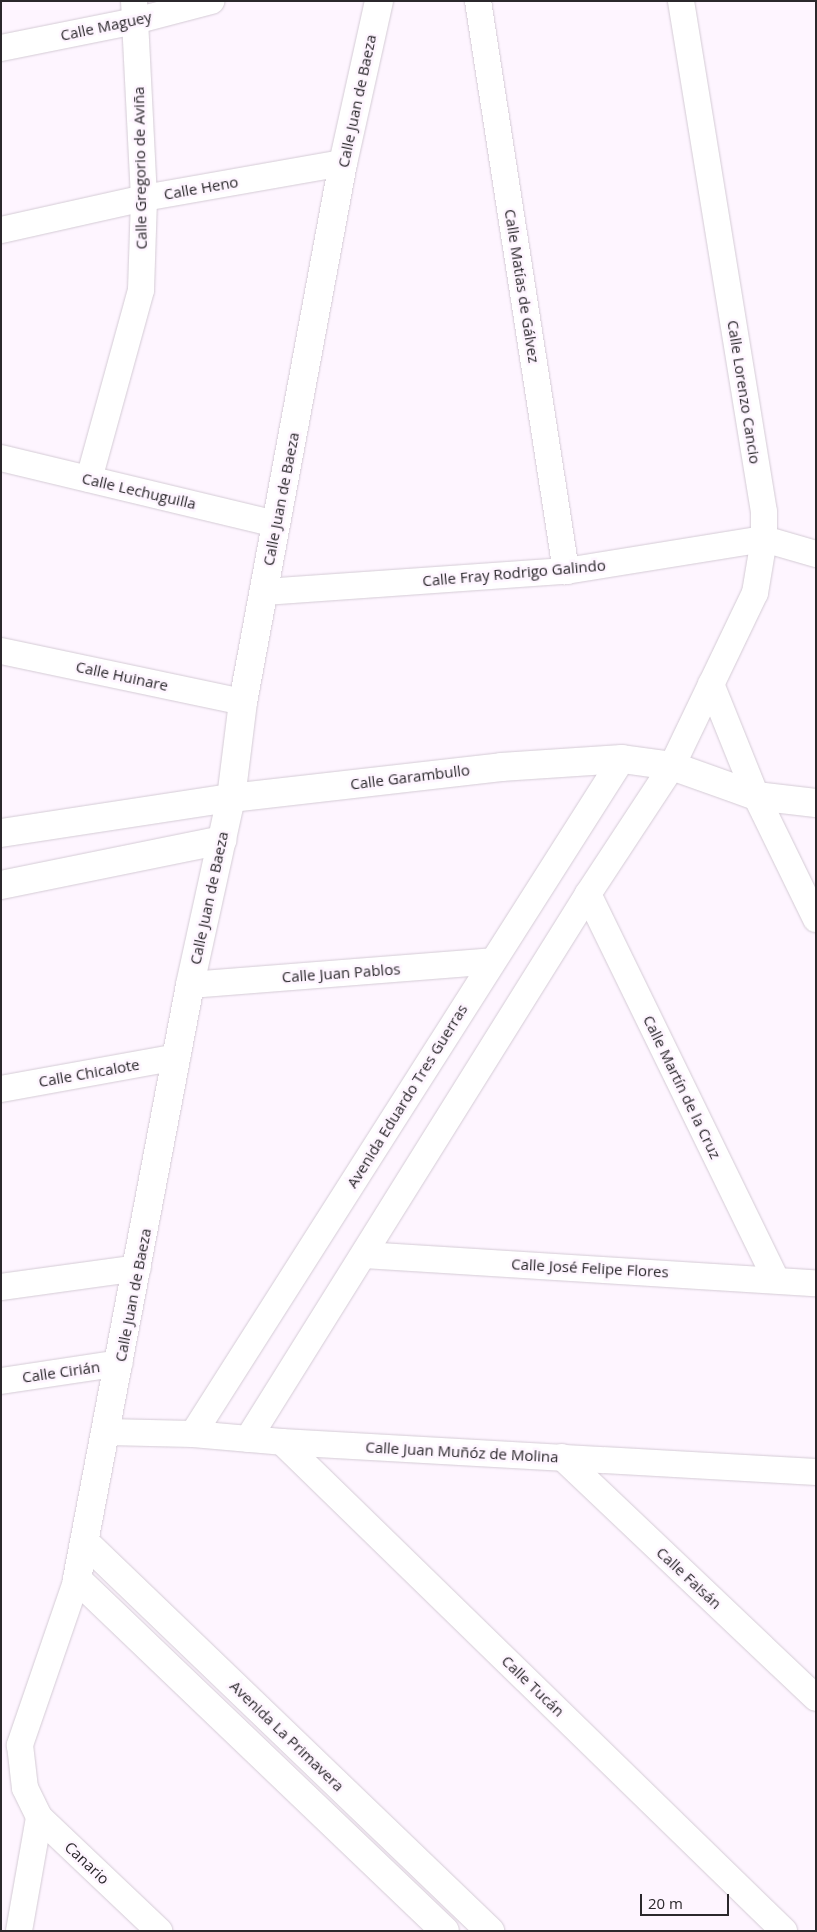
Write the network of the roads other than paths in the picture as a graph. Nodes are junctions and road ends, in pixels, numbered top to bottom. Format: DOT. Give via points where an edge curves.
graph roads {
  1 [pos="211,1"];
  2 [pos="379,1"];
  3 [pos="478,1"];
  4 [pos="681,1"];
  5 [pos="134,11"];
  6 [pos="1,48"];
  7 [pos="344,163"];
  8 [pos="144,198"];
  9 [pos="1,230"];
  10 [pos="1,458"];
  11 [pos="89,479"];
  12 [pos="276,524"];
  13 [pos="764,539"];
  14 [pos="816,554"];
  15 [pos="566,571"];
  16 [pos="263,592"];
  17 [pos="1,651"];
  18 [pos="711,684"];
  19 [pos="243,702"];
  20 [pos="622,759"];
  21 [pos="672,766"];
  22 [pos="756,796"];
  23 [pos="231,798"];
  24 [pos="816,803"];
  25 [pos="1,833"];
  26 [pos="222,840"];
  27 [pos="1,885"];
  28 [pos="588,894"];
  29 [pos="816,919"];
  30 [pos="492,961"];
  31 [pos="190,985"];
  32 [pos="177,1057"];
  33 [pos="1,1089"];
  34 [pos="365,1255"];
  35 [pos="138,1268"];
  36 [pos="776,1280"];
  37 [pos="816,1283"];
  38 [pos="1,1287"];
  39 [pos="120,1363"];
  40 [pos="1,1381"];
  41 [pos="108,1432"];
  42 [pos="193,1434"];
  43 [pos="248,1439"];
  44 [pos="282,1442"];
  45 [pos="562,1457"];
  46 [pos="816,1472"];
  47 [pos="85,1542"];
  48 [pos="77,1579"];
  49 [pos="816,1698"];
  50 [pos="10,1744"];
  51 [pos="25,1788"];
  52 [pos="39,1817"];
  53 [pos="20,1931"];
  54 [pos="159,1931"];
  55 [pos="445,1931"];
  56 [pos="490,1931"];
  57 [pos="784,1931"];
  1 -- 5 [label="street, Calle Maguey"];
  2 -- 7 [label="street, Calle Juan de Baeza"];
  3 -- 15 [label="street, Calle Matías de Gálvez"];
  4 -- 13 [label="street, Calle Lorenzo Cancio" via="762,502"];
  5 -- 6 [label="street, Calle Maguey"];
  5 -- 8 [label="street, Calle Gregorio de Aviña"];
  7 -- 8 [label="street, Calle Heno"];
  7 -- 12 [label="street, Calle Juan de Baeza"];
  8 -- 9 [label="street, Calle Heno"];
  8 -- 11 [label="street, Calle Gregorio de Aviña" via="140,290"];
  10 -- 11 [label="street, Calle Lechuguilla"];
  11 -- 12 [label="street, Calle Lechuguilla"];
  12 -- 16 [label="street, Calle Juan de Baeza"];
  13 -- 14 [label="street"];
  13 -- 15 [label="street, Calle Fray Rodrigo Galindo"];
  13 -- 18 [label="street, Calle Lorenzo Cancio" via="755,594"];
  15 -- 16 [label="street, Calle Fray Rodrigo Galindo"];
  16 -- 19 [label="street, Calle Juan de Baeza"];
  17 -- 19 [label="street, Calle Huinare"];
  18 -- 21 [label="street, Calle Lorenzo Cancio"];
  18 -- 22 [label="street"];
  19 -- 23 [label="street, Calle Juan de Baeza"];
  20 -- 21 [label="street, Calle Garambullo"];
  20 -- 23 [label="street, Calle Garambullo" via="501,767"];
  20 -- 30 [label="street, Avenida Eduardo Tres Guerras"];
  21 -- 22 [label="street, Calle Garambullo"];
  21 -- 28 [label="street"];
  22 -- 24 [label="street, Calle Garambullo"];
  22 -- 29 [label="street"];
  23 -- 25 [label="street, Calle Garambullo"];
  23 -- 26 [label="street, Calle Juan de Baeza"];
  26 -- 27 [label="street"];
  26 -- 31 [label="street, Calle Juan de Baeza"];
  28 -- 34 [label="street"];
  28 -- 36 [label="street, Calle Martín de la Cruz"];
  30 -- 31 [label="street, Calle Juan Pablos"];
  30 -- 42 [label="street, Avenida Eduardo Tres Guerras"];
  31 -- 32 [label="street, Calle Juan de Baeza"];
  32 -- 33 [label="street, Calle Chicalote"];
  32 -- 35 [label="street, Calle Juan de Baeza"];
  34 -- 36 [label="street, Calle José Felipe Flores"];
  34 -- 43 [label="street"];
  35 -- 38 [label="street"];
  35 -- 39 [label="street, Calle Juan de Baeza"];
  36 -- 37 [label="street, Calle José Felipe Flores"];
  39 -- 40 [label="street, Calle Cirián"];
  39 -- 41 [label="street, Calle Juan de Baeza"];
  41 -- 42 [label="street, Calle Juan Muñóz de Molina"];
  41 -- 47 [label="street, Calle Juan de Baeza"];
  42 -- 43 [label="street, Calle Juan Muñóz de Molina"];
  43 -- 44 [label="street, Calle Juan Muñóz de Molina"];
  44 -- 45 [label="street, Calle Juan Muñóz de Molina"];
  44 -- 57 [label="street, Calle Tucán"];
  45 -- 46 [label="street, Calle Juan Muñóz de Molina"];
  45 -- 49 [label="street, Calle Faisán"];
  47 -- 48 [label="street, Calle Juan de Baeza"];
  47 -- 56 [label="street, Avenida La Primavera"];
  48 -- 50 [label="street, Calle Juan de Baeza"];
  48 -- 55 [label="street, Avenida La Primavera"];
  50 -- 51 [label="street, Calle Juan de Baeza"];
  51 -- 52 [label="street, Canario"];
  52 -- 53 [label="street"];
  52 -- 54 [label="street, Canario"];
}
